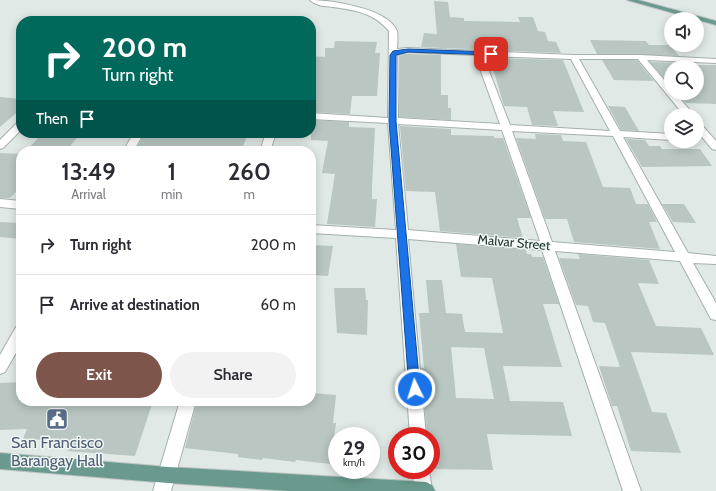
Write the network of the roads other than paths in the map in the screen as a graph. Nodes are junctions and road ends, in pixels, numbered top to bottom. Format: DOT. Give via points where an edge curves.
graph roads {
  1 [pos="313,0"];
  2 [pos="630,0"];
  3 [pos="716,23"];
  4 [pos="478,53"];
  5 [pos="393,55"];
  6 [pos="574,57"];
  7 [pos="640,57"];
  8 [pos="716,62"];
  9 [pos="683,108"];
  10 [pos="316,116"];
  11 [pos="393,121"];
  12 [pos="506,127"];
  13 [pos="16,129"];
  14 [pos="704,131"];
  15 [pos="617,133"];
  16 [pos="664,136"];
  17 [pos="704,140"];
  18 [pos="714,142"];
  19 [pos="0,146"];
  20 [pos="0,203"];
  21 [pos="16,205"];
  22 [pos="316,229"];
  23 [pos="402,234"];
  24 [pos="547,245"];
  25 [pos="684,256"];
  26 [pos="716,260"];
  27 [pos="716,315"];
  28 [pos="16,340"];
  29 [pos="0,368"];
  30 [pos="187,406"];
  31 [pos="417,427"];
  32 [pos="0,462"];
  33 [pos="168,474"];
  34 [pos="422,479"];
  35 [pos="162,491"];
  36 [pos="423,491"];
  37 [pos="426,491"];
  38 [pos="632,491"];
  1 -- 5 [label="street" via="377,14 387,21 393,31"];
  2 -- 3 [label="main road"];
  4 -- 5 [label="street" via="408,50 395,52"];
  4 -- 6 [label="street"];
  4 -- 12 [label="street"];
  5 -- 11 [label="street"];
  6 -- 7 [label="street"];
  6 -- 15 [label="street"];
  7 -- 8 [label="street"];
  7 -- 9 [label="street"];
  10 -- 11 [label="street"];
  11 -- 12 [label="street"];
  11 -- 23 [label="street"];
  12 -- 15 [label="street"];
  12 -- 24 [label="street"];
  13 -- 19 [label="street"];
  14 -- 18 [label="street"];
  15 -- 16 [label="street"];
  15 -- 25 [label="street"];
  17 -- 18 [label="street"];
  20 -- 21 [label="street"];
  22 -- 23 [label="street, Malvar Street"];
  23 -- 24 [label="street, Malvar Street"];
  23 -- 31 [label="street"];
  24 -- 25 [label="street, Malvar Street"];
  24 -- 38 [label="street"];
  25 -- 26 [label="street, Malvar Street"];
  25 -- 27 [label="street"];
  28 -- 29 [label="street"];
  30 -- 33 [label="street"];
  32 -- 33 [label="main road"];
  33 -- 35 [label="street"];
  33 -- 36 [label="main road"];
  34 -- 36 [label="street"];
  36 -- 37 [label="main road"];
}
